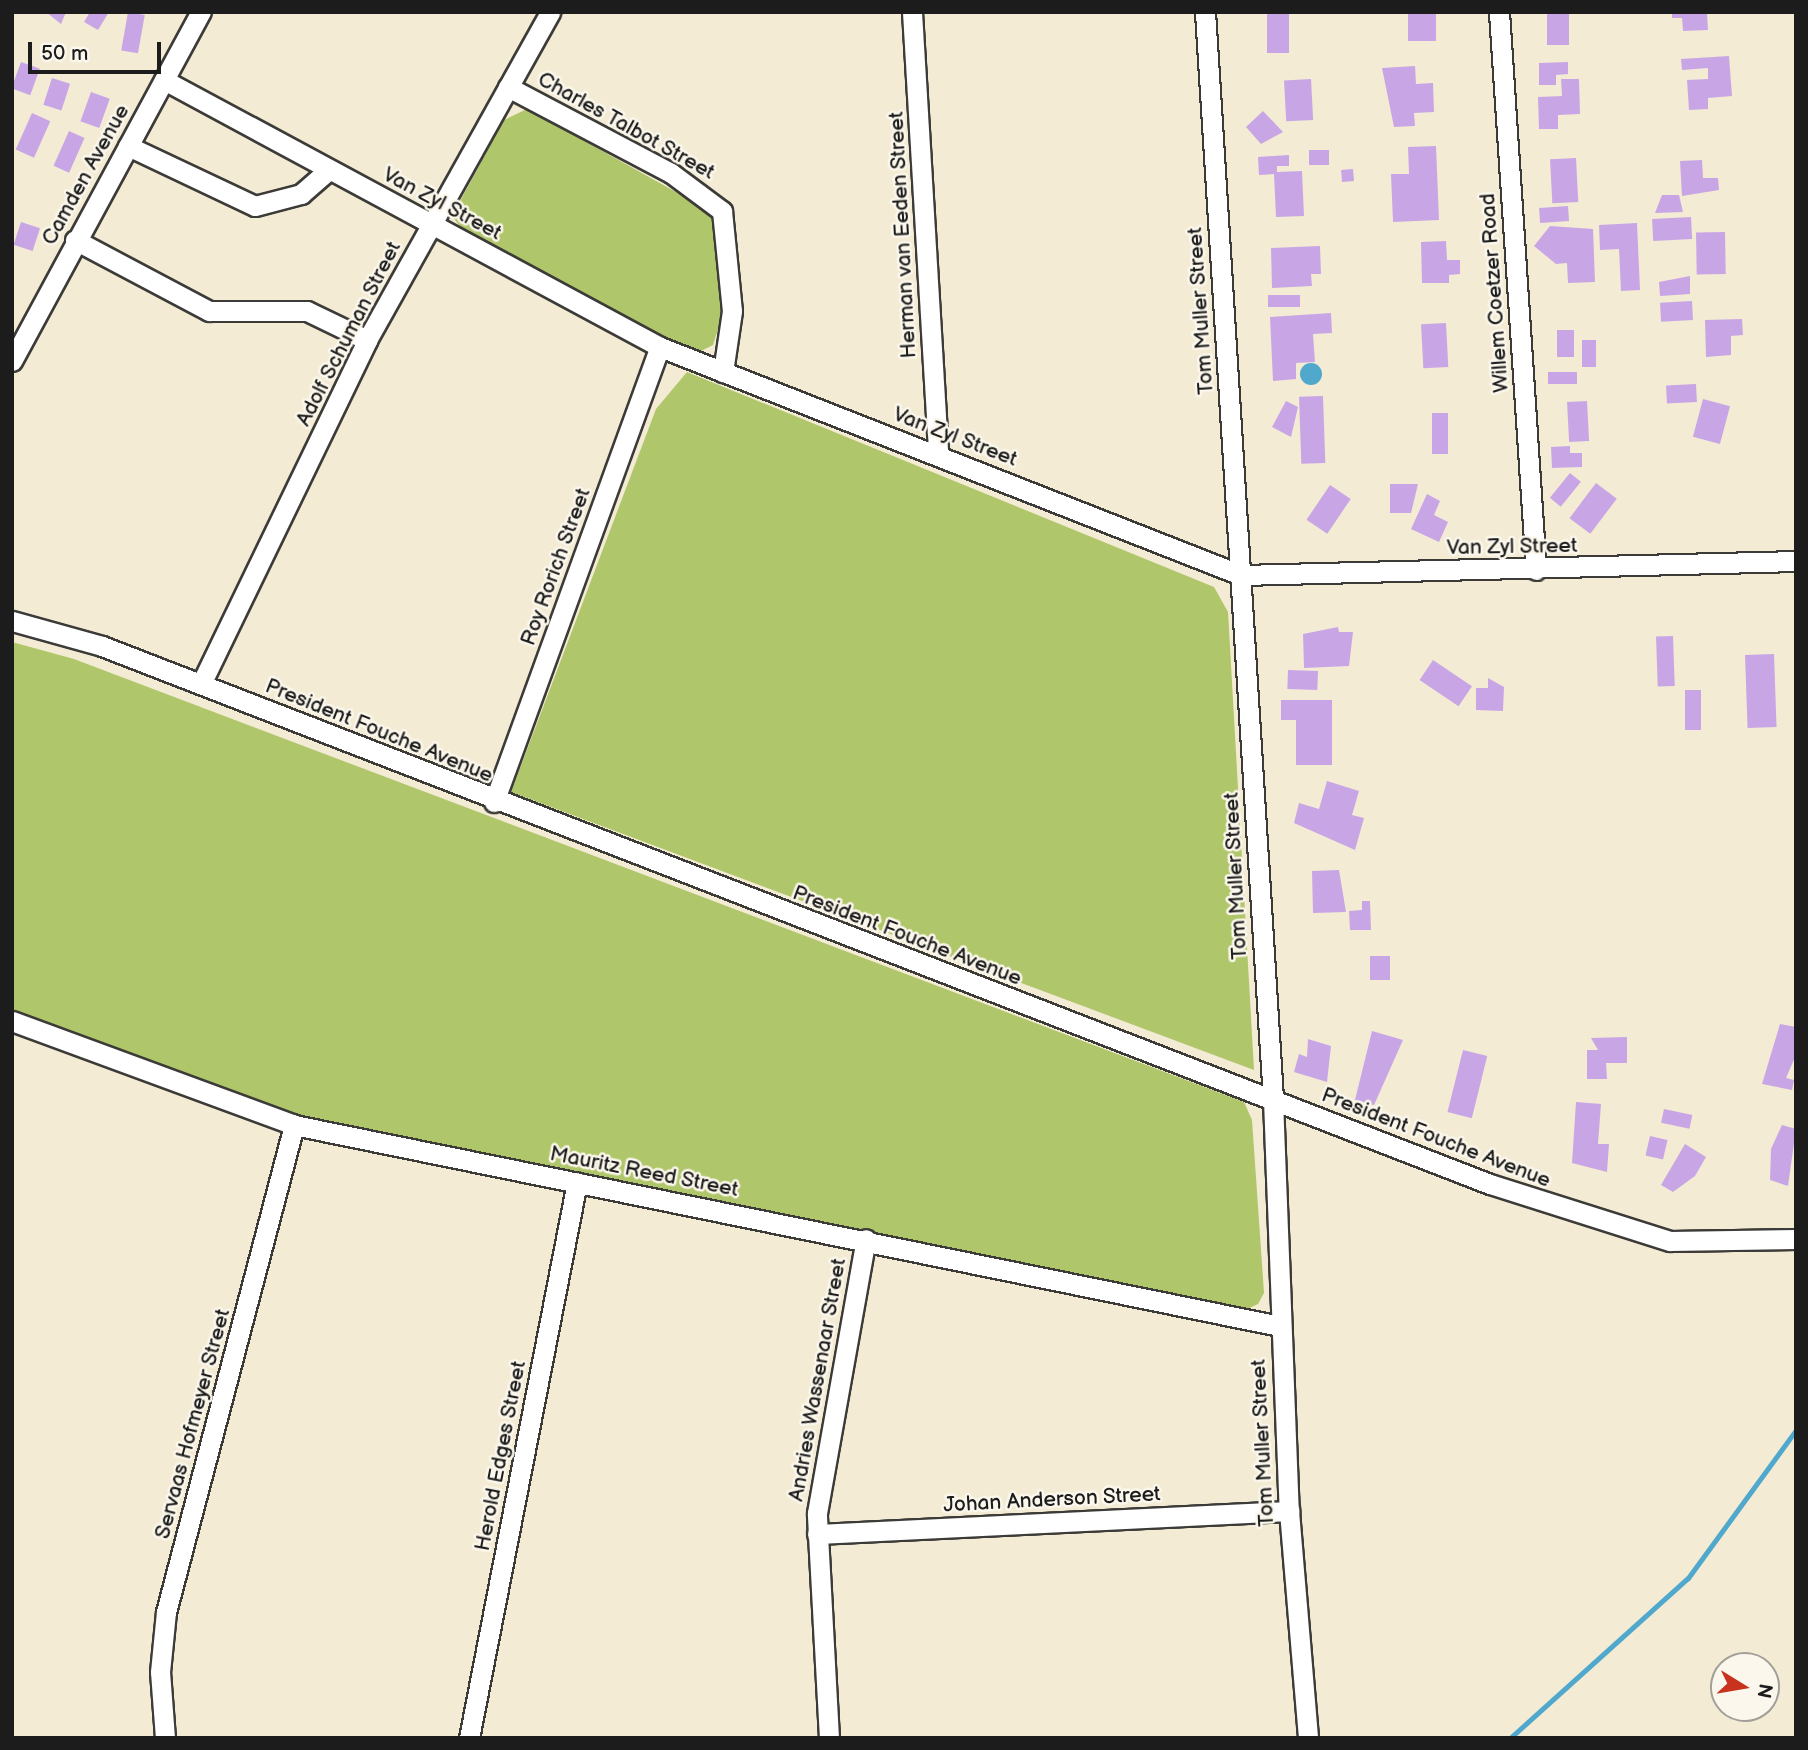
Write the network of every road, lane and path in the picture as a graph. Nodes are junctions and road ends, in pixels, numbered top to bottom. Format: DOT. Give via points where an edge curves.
graph roads {
  1 [pos="201,12"];
  2 [pos="550,12"];
  3 [pos="912,12"];
  4 [pos="1205,12"];
  5 [pos="1499,12"];
  6 [pos="164,80"];
  7 [pos="508,87"];
  8 [pos="128,146"];
  9 [pos="327,171"];
  10 [pos="433,223"];
  11 [pos="75,240"];
  12 [pos="367,340"];
  13 [pos="660,347"];
  14 [pos="12,361"];
  15 [pos="723,372"];
  16 [pos="938,454"];
  17 [pos="1796,561"];
  18 [pos="1536,570"];
  19 [pos="1241,575"];
  20 [pos="12,621"];
  21 [pos="201,684"];
  22 [pos="495,802"];
  23 [pos="13,1023"];
  24 [pos="1273,1100"];
  25 [pos="294,1125"];
  26 [pos="577,1182"];
  27 [pos="866,1239"];
  28 [pos="1796,1239"];
  29 [pos="1279,1326"];
  30 [pos="1289,1511"];
  31 [pos="817,1534"];
  32 [pos="164,1738"];
  33 [pos="469,1738"];
  34 [pos="829,1738"];
  35 [pos="1308,1738"];
  1 -- 6 [label="street, Camden Avenue"];
  2 -- 7 [label="street, Adolf Schuman Street"];
  3 -- 16 [label="street, Herman van Eeden Street"];
  4 -- 19 [label="street, Tom Muller Street"];
  5 -- 18 [label="street, Willem Coetzer Road"];
  6 -- 8 [label="street, Camden Avenue"];
  6 -- 9 [label="street, Van Zyl Street"];
  7 -- 10 [label="street, Adolf Schuman Street"];
  7 -- 15 [label="street, Charles Talbot Street" via="671,173 722,211 732,311"];
  8 -- 9 [label="street" via="255,206 302,194"];
  8 -- 11 [label="street, Camden Avenue"];
  9 -- 10 [label="street, Van Zyl Street"];
  10 -- 12 [label="street, Adolf Schuman Street"];
  10 -- 13 [label="street, Van Zyl Street"];
  11 -- 12 [label="street" via="209,312 307,311"];
  11 -- 14 [label="street, Camden Avenue"];
  12 -- 21 [label="street, Adolf Schuman Street"];
  13 -- 15 [label="street, Van Zyl Street"];
  13 -- 22 [label="street, Roy Rorich Street"];
  15 -- 16 [label="street, Van Zyl Street"];
  16 -- 19 [label="street, Van Zyl Street"];
  17 -- 18 [label="street, Van Zyl Street"];
  18 -- 19 [label="street, Van Zyl Street"];
  19 -- 24 [label="street, Tom Muller Street"];
  20 -- 21 [label="street, President Fouche Avenue"];
  21 -- 22 [label="street, President Fouche Avenue"];
  22 -- 24 [label="street, President Fouche Avenue"];
  23 -- 25 [label="street, Mauritz Reed Street"];
  24 -- 28 [label="street, President Fouche Avenue" via="1651,1238 1691,1243"];
  24 -- 29 [label="street, Tom Muller Street"];
  25 -- 26 [label="street, Mauritz Reed Street"];
  25 -- 32 [label="street, Servaas Hofmeyer Street" via="166,1612 160,1671"];
  26 -- 27 [label="street, Mauritz Reed Street"];
  26 -- 33 [label="street, Herold Edges Street"];
  27 -- 29 [label="street, Mauritz Reed Street"];
  27 -- 31 [label="street, Andries Wassenaar Street"];
  29 -- 30 [label="street, Tom Muller Street"];
  30 -- 31 [label="street, Johan Anderson Street"];
  30 -- 35 [label="street, Tom Muller Street"];
  31 -- 34 [label="street, Andries Wassenaar Street"];
}
